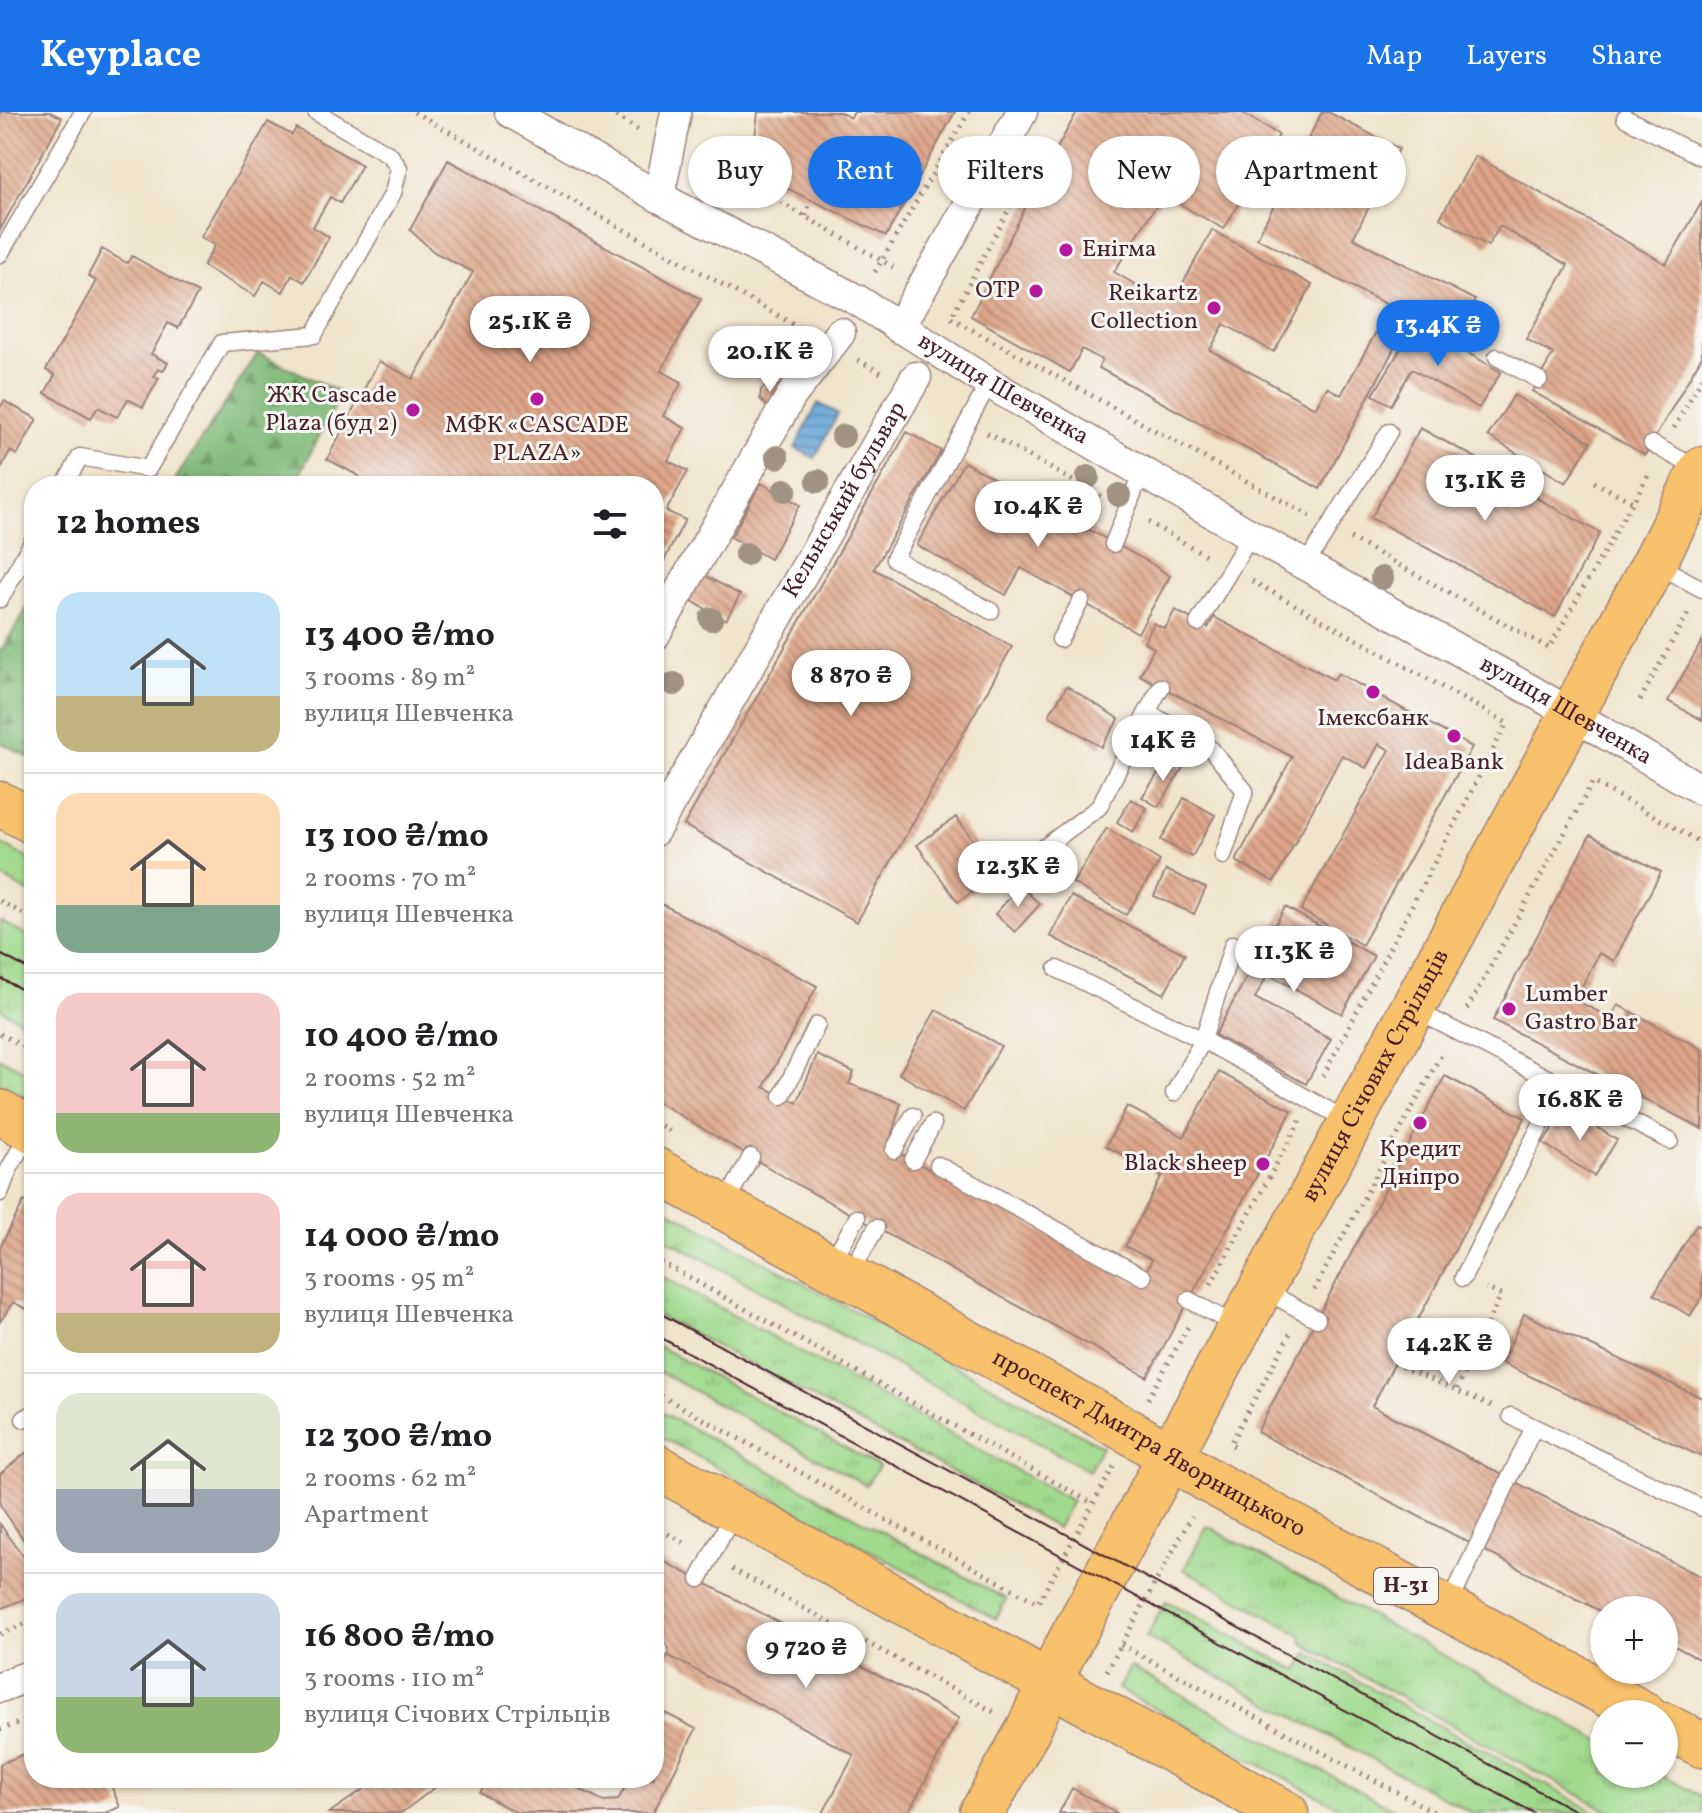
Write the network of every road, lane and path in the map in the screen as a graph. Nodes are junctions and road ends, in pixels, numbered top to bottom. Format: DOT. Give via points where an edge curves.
graph roads {
  1 [pos="83,112"];
  2 [pos="316,112"];
  3 [pos="510,112"];
  4 [pos="609,112"];
  5 [pos="676,112"];
  6 [pos="969,112"];
  7 [pos="1022,112"];
  8 [pos="1625,118"];
  9 [pos="651,138"];
  10 [pos="1702,157"];
  11 [pos="659,197"];
  12 [pos="792,208"];
  13 [pos="808,208"];
  14 [pos="1009,208"];
  15 [pos="806,216"];
  16 [pos="0,254"];
  17 [pos="882,260"];
  18 [pos="893,267"];
  19 [pos="875,272"];
  20 [pos="899,328"];
  21 [pos="840,333"];
  22 [pos="1497,357"];
  23 [pos="916,377"];
  24 [pos="1702,378"];
  25 [pos="1539,380"];
  26 [pos="989,383"];
  27 [pos="1389,432"];
  28 [pos="1657,447"];
  29 [pos="1702,470"];
  30 [pos="1142,471"];
  31 [pos="70,476"];
  32 [pos="1594,482"];
  33 [pos="1633,502"];
  34 [pos="1329,526"];
  35 [pos="1251,535"];
  36 [pos="1113,544"];
  37 [pos="24,557"];
  38 [pos="1654,563"];
  39 [pos="1306,564"];
  40 [pos="1702,589"];
  41 [pos="0,599"];
  42 [pos="1081,601"];
  43 [pos="991,611"];
  44 [pos="664,618"];
  45 [pos="1198,623"];
  46 [pos="1060,639"];
  47 [pos="1161,687"];
  48 [pos="1640,700"];
  49 [pos="1147,712"];
  50 [pos="1571,714"];
  51 [pos="1507,723"];
  52 [pos="1702,790"];
  53 [pos="0,804"];
  54 [pos="664,814"];
  55 [pos="24,817"];
  56 [pos="1702,843"];
  57 [pos="1223,856"];
  58 [pos="1026,861"];
  59 [pos="0,901"];
  60 [pos="24,914"];
  61 [pos="1233,944"];
  62 [pos="1057,969"];
  63 [pos="1411,1008"];
  64 [pos="817,1025"];
  65 [pos="1454,1031"];
  66 [pos="0,1034"];
  67 [pos="1203,1040"];
  68 [pos="24,1047"];
  69 [pos="1560,1087"];
  70 [pos="1174,1093"];
  71 [pos="782,1096"];
  72 [pos="1311,1100"];
  73 [pos="913,1116"];
  74 [pos="1350,1122"];
  75 [pos="22,1124"];
  76 [pos="933,1124"];
  77 [pos="1670,1141"];
  78 [pos="894,1150"];
  79 [pos="751,1157"];
  80 [pos="913,1160"];
  81 [pos="938,1165"];
  82 [pos="664,1175"];
  83 [pos="0,1193"];
  84 [pos="723,1207"];
  85 [pos="857,1218"];
  86 [pos="876,1228"];
  87 [pos="664,1264"];
  88 [pos="839,1271"];
  89 [pos="1143,1277"];
  90 [pos="1463,1278"];
  91 [pos="1259,1287"];
  92 [pos="1501,1295"];
  93 [pos="1194,1303"];
  94 [pos="1310,1315"];
  95 [pos="1238,1327"];
  96 [pos="1394,1363"];
  97 [pos="1457,1389"];
  98 [pos="664,1397"];
  99 [pos="1149,1400"];
  100 [pos="1511,1416"];
  101 [pos="1534,1427"];
  102 [pos="1230,1444"];
  103 [pos="1169,1456"];
  104 [pos="1119,1457"];
  105 [pos="664,1470"];
  106 [pos="1092,1503"];
  107 [pos="1702,1508"];
  108 [pos="736,1510"];
  109 [pos="1194,1512"];
  110 [pos="664,1531"];
  111 [pos="711,1557"];
  112 [pos="699,1579"];
  113 [pos="1447,1608"];
  114 [pos="24,1624"];
  115 [pos="0,1634"];
  116 [pos="1121,1645"];
  117 [pos="1107,1671"];
  118 [pos="24,1678"];
  119 [pos="1049,1683"];
  120 [pos="0,1687"];
  121 [pos="1618,1700"];
  122 [pos="997,1713"];
  123 [pos="24,1721"];
  124 [pos="0,1730"];
  125 [pos="1678,1732"];
  126 [pos="1702,1745"];
  127 [pos="982,1813"];
  128 [pos="1286,1813"];
  129 [pos="1436,1813"];
  1 -- 16 [label="lane"];
  2 -- 31 [label="lane" via="390,155 399,168 393,193 314,335 222,343 148,469 80,457"];
  3 -- 11 [label="street, вулиця Шевченка"];
  4 -- 9 [label="path"];
  5 -- 11 [label="street"];
  6 -- 17 [label="path"];
  7 -- 20 [label="street"];
  8 -- 10 [label="lane"];
  11 -- 20 [label="street, вулиця Шевченка" via="857,300"];
  12 -- 15 [label="path"];
  13 -- 15 [label="path"];
  14 -- 34 [label="path" via="951,318"];
  15 -- 17 [label="path"];
  17 -- 18 [label="path"];
  17 -- 19 [label="path"];
  20 -- 26 [label="street, вулиця Шевченка"];
  21 -- 44 [label="street" via="791,396"];
  22 -- 25 [label="lane"];
  23 -- 54 [label="street, Кельнський бульвар"];
  24 -- 28 [label="path"];
  26 -- 30 [label="street, вулиця Шевченка"];
  26 -- 43 [label="lane" via="894,559"];
  27 -- 34 [label="lane"];
  28 -- 29 [label="lane"];
  28 -- 33 [label="path"];
  29 -- 38 [label="main road, вулиця Січових Стрільців"];
  30 -- 35 [label="street, вулиця Шевченка"];
  30 -- 36 [label="lane"];
  32 -- 33 [label="path"];
  33 -- 34 [label="path" via="1549,648"];
  34 -- 39 [label="lane"];
  35 -- 39 [label="street, вулиця Шевченка"];
  35 -- 45 [label="lane"];
  37 -- 41 [label="lane"];
  38 -- 40 [label="lane"];
  38 -- 50 [label="main road, вулиця Січових Стрільців"];
  39 -- 50 [label="street, вулиця Шевченка"];
  40 -- 48 [label="path"];
  42 -- 46 [label="lane"];
  47 -- 49 [label="lane"];
  49 -- 57 [label="lane" via="1211,749 1245,791"];
  49 -- 58 [label="lane" via="1099,807"];
  50 -- 52 [label="street, вулиця Шевченка"];
  50 -- 63 [label="main road, вулиця Січових Стрільців"];
  51 -- 72 [label="path"];
  53 -- 55 [label="main road"];
  56 -- 65 [label="path" via="1593,782"];
  59 -- 60 [label="path"];
  61 -- 67 [label="lane"];
  62 -- 67 [label="lane"];
  63 -- 65 [label="lane"];
  63 -- 74 [label="main road, вулиця Січових Стрільців"];
  64 -- 71 [label="lane"];
  65 -- 69 [label="lane"];
  65 -- 94 [label="path"];
  66 -- 68 [label="path"];
  67 -- 70 [label="lane"];
  67 -- 72 [label="lane"];
  69 -- 77 [label="lane"];
  69 -- 90 [label="lane"];
  72 -- 74 [label="lane"];
  72 -- 93 [label="path"];
  73 -- 78 [label="lane"];
  74 -- 91 [label="main road, вулиця Січових Стрільців"];
  75 -- 83 [label="lane"];
  76 -- 80 [label="lane"];
  79 -- 84 [label="lane"];
  81 -- 89 [label="lane"];
  82 -- 84 [label="main road, проспект Дмитра Яворницького"];
  84 -- 88 [label="main road, проспект Дмитра Яворницького"];
  85 -- 88 [label="lane"];
  86 -- 88 [label="lane"];
  87 -- 106 [label="path"];
  88 -- 103 [label="main road, проспект Дмитра Яворницького"];
  91 -- 94 [label="lane"];
  91 -- 95 [label="main road, вулиця Січових Стрільців"];
  92 -- 97 [label="path"];
  93 -- 95 [label="lane"];
  93 -- 99 [label="path"];
  94 -- 102 [label="path"];
  95 -- 103 [label="main road, вулиця Січових Стрільців"];
  96 -- 97 [label="path"];
  97 -- 100 [label="path"];
  98 -- 106 [label="path" via="1038,1603"];
  100 -- 101 [label="lane"];
  101 -- 107 [label="lane"];
  101 -- 113 [label="lane"];
  103 -- 113 [label="main road, проспект Дмитра Яворницького / Н-31"];
  103 -- 119 [label="main road, вулиця Січових Стрільців"];
  104 -- 106 [label="path"];
  105 -- 108 [label="main road"];
  108 -- 111 [label="lane"];
  108 -- 119 [label="main road"];
  109 -- 116 [label="path"];
  110 -- 111 [label="path"];
  111 -- 112 [label="lane"];
  111 -- 122 [label="path"];
  113 -- 121 [label="main road, проспект Дмитра Яворницького / Н-31"];
  114 -- 115 [label="path"];
  116 -- 117 [label="path"];
  116 -- 129 [label="path"];
  118 -- 120 [label="street"];
  119 -- 127 [label="main road, вулиця Січових Стрільців"];
  119 -- 128 [label="main road"];
  123 -- 124 [label="path"];
  125 -- 126 [label="main road"];
}
